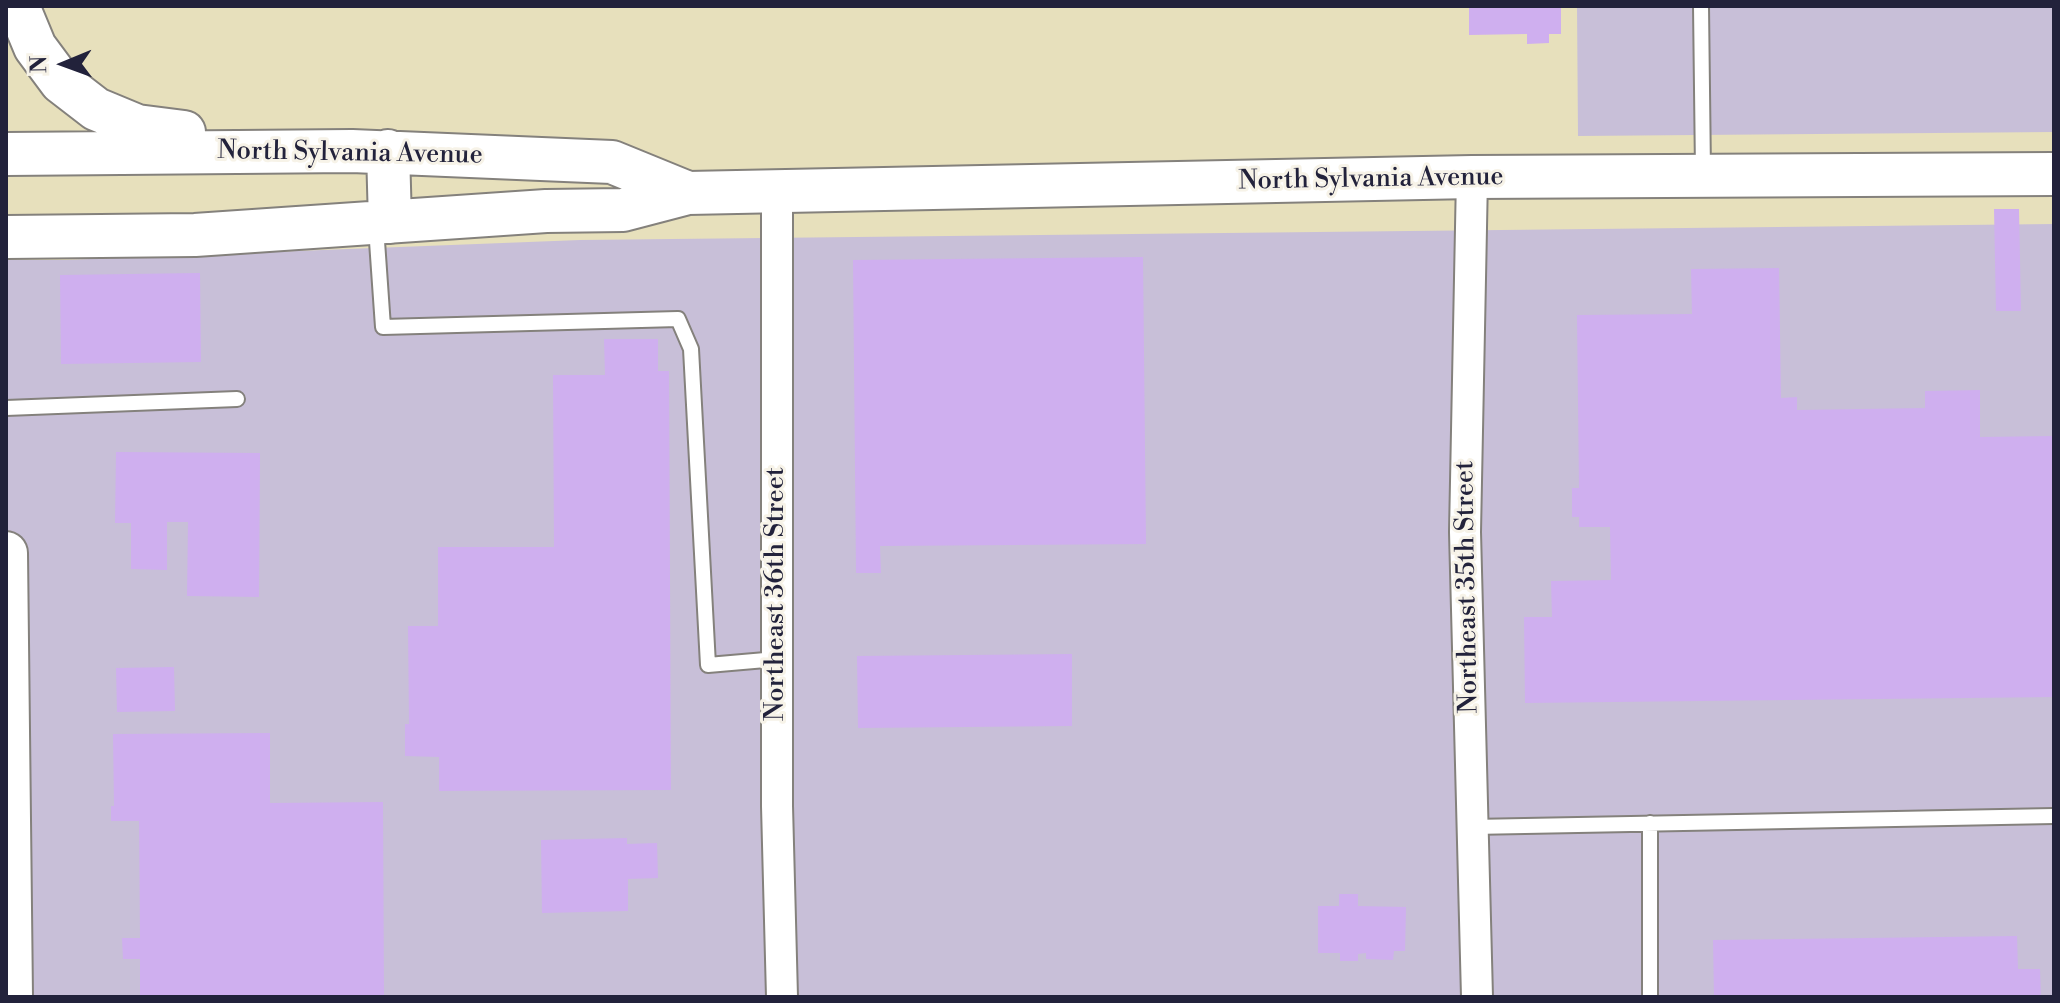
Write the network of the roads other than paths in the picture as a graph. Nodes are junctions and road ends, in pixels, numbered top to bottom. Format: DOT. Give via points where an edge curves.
graph roads {
  1 [pos="18,6"];
  2 [pos="1701,6"];
  3 [pos="370,151"];
  4 [pos="6,154"];
  5 [pos="2054,174"];
  6 [pos="1703,176"];
  7 [pos="1472,177"];
  8 [pos="777,191"];
  9 [pos="688,193"];
  10 [pos="382,222"];
  11 [pos="6,237"];
  12 [pos="237,399"];
  13 [pos="6,408"];
  14 [pos="6,553"];
  15 [pos="777,659"];
  16 [pos="2054,816"];
  17 [pos="1650,823"];
  18 [pos="1472,827"];
  19 [pos="11,997"];
  20 [pos="782,997"];
  21 [pos="1477,997"];
  22 [pos="1650,997"];
  1 -- 3 [label="main road" via="35,47 61,82 96,109 137,126"];
  2 -- 6 [label="lane"];
  3 -- 4 [label="main road, North Sylvania Avenue"];
  3 -- 9 [label="main road, North Sylvania Avenue" via="612,162"];
  3 -- 10 [label="main road"];
  5 -- 6 [label="main road, North Sylvania Avenue"];
  6 -- 7 [label="main road, North Sylvania Avenue"];
  7 -- 8 [label="main road, North Sylvania Avenue"];
  7 -- 18 [label="street, Northeast 35th Street" via="1465,532"];
  8 -- 9 [label="main road, North Sylvania Avenue"];
  8 -- 15 [label="street, Northeast 36th Street"];
  9 -- 10 [label="main road, North Sylvania Avenue" via="623,210"];
  10 -- 11 [label="main road, North Sylvania Avenue" via="195,235"];
  10 -- 15 [label="lane" via="383,327 678,319 691,349 708,665"];
  12 -- 13 [label="lane"];
  14 -- 19 [label="main road"];
  15 -- 20 [label="street, Northeast 36th Street"];
  16 -- 17 [label="lane"];
  17 -- 18 [label="lane"];
  17 -- 22 [label="lane"];
  18 -- 21 [label="street, Northeast 35th Street"];
}
